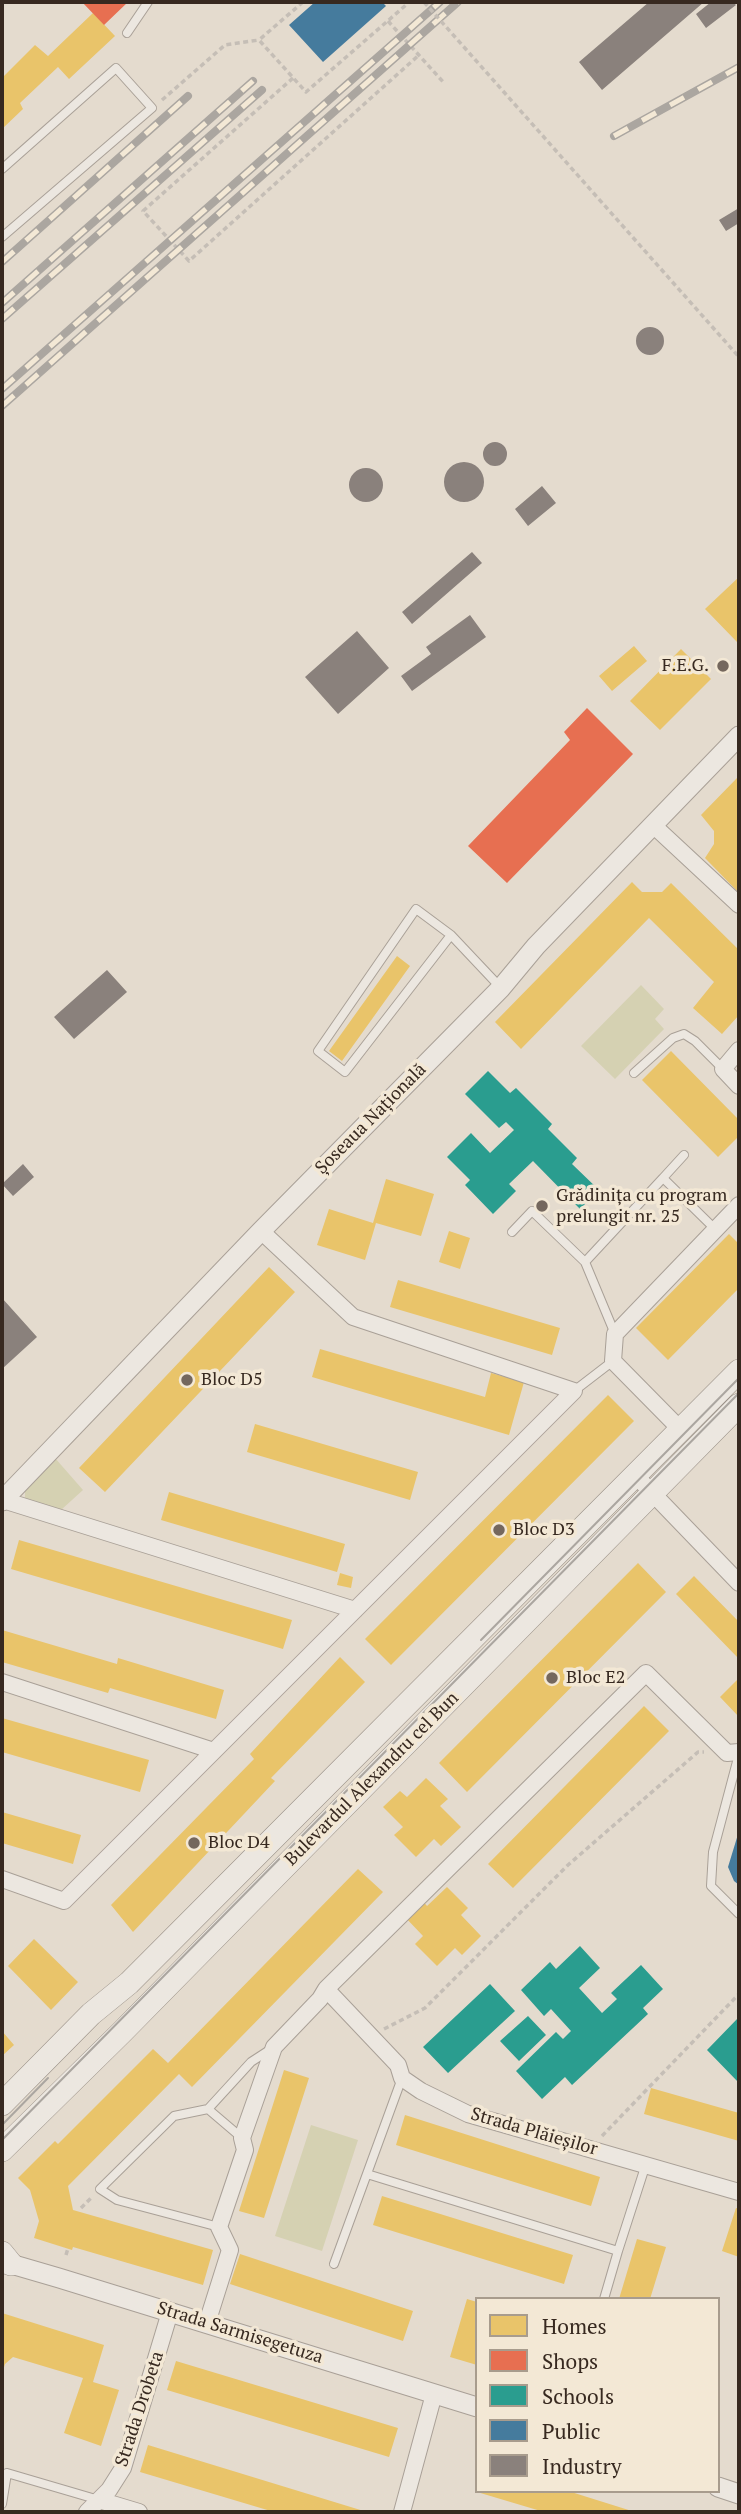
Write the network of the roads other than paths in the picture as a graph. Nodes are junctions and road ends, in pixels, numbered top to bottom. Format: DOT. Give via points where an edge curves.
graph roads {
  1 [pos="148,2"];
  2 [pos="127,33"];
  3 [pos="2,169"];
  4 [pos="2,237"];
  5 [pos="739,736"];
  6 [pos="653,825"];
  7 [pos="739,905"];
  8 [pos="451,935"];
  9 [pos="501,988"];
  10 [pos="739,1050"];
  11 [pos="723,1069"];
  12 [pos="634,1073"];
  13 [pos="739,1086"];
  14 [pos="684,1155"];
  15 [pos="663,1178"];
  16 [pos="739,1205"];
  17 [pos="716,1230"];
  18 [pos="261,1231"];
  19 [pos="512,1232"];
  20 [pos="585,1262"];
  21 [pos="615,1334"];
  22 [pos="613,1361"];
  23 [pos="739,1371"];
  24 [pos="574,1391"];
  25 [pos="739,1405"];
  26 [pos="681,1430"];
  27 [pos="635,1475"];
  28 [pos="653,1493"];
  29 [pos="2,1500"];
  30 [pos="739,1583"];
  31 [pos="355,1610"];
  32 [pos="2,1682"];
  33 [pos="214,1751"];
  34 [pos="735,1753"];
  35 [pos="2,1879"];
  36 [pos="739,1914"];
  37 [pos="326,1989"];
  38 [pos="274,2046"];
  39 [pos="402,2078"];
  40 [pos="2,2104"];
  41 [pos="208,2109"];
  42 [pos="242,2138"];
  43 [pos="2,2150"];
  44 [pos="646,2164"];
  45 [pos="367,2174"];
  46 [pos="739,2192"];
  47 [pos="219,2227"];
  48 [pos="618,2251"];
  49 [pos="5,2260"];
  50 [pos="334,2264"];
  51 [pos="605,2297"];
  52 [pos="170,2312"];
  53 [pos="207,2323"];
  54 [pos="435,2394"];
  55 [pos="475,2406"];
  56 [pos="720,2488"];
  57 [pos="739,2494"];
  58 [pos="99,2500"];
  59 [pos="2,2504"];
  60 [pos="87,2512"];
  61 [pos="139,2512"];
  62 [pos="402,2512"];
  1 -- 2 [label="lane"];
  3 -- 4 [label="lane" via="116,68 152,108"];
  5 -- 6 [label="street, Șoseaua Națională"];
  6 -- 7 [label="street"];
  6 -- 9 [label="street, Șoseaua Națională"];
  8 -- 8 [label="lane" via="416,909 318,1051 345,1072"];
  8 -- 9 [label="lane"];
  9 -- 18 [label="street, Șoseaua Națională"];
  10 -- 11 [label="street"];
  11 -- 12 [label="lane" via="684,1034 673,1038"];
  11 -- 13 [label="street"];
  14 -- 15 [label="lane"];
  15 -- 17 [label="lane"];
  15 -- 20 [label="lane"];
  16 -- 17 [label="street"];
  17 -- 21 [label="street"];
  18 -- 24 [label="street" via="353,1317"];
  18 -- 29 [label="street, Șoseaua Națională"];
  19 -- 20 [label="lane" via="533,1211"];
  20 -- 21 [label="lane"];
  21 -- 22 [label="street"];
  22 -- 24 [label="lane"];
  22 -- 26 [label="street"];
  23 -- 26 [label="main road, Bulevardul Alexandru cel Bun"];
  24 -- 31 [label="street"];
  25 -- 28 [label="main road, Bulevardul Alexandru cel Bun"];
  26 -- 27 [label="main road, Bulevardul Alexandru cel Bun"];
  27 -- 28 [label="street"];
  27 -- 40 [label="main road, Bulevardul Alexandru cel Bun" via="129,1983 91,2014"];
  28 -- 30 [label="street"];
  28 -- 43 [label="main road, Bulevardul Alexandru cel Bun"];
  29 -- 31 [label="street"];
  31 -- 33 [label="street"];
  32 -- 33 [label="street"];
  33 -- 35 [label="street" via="64,1901"];
  34 -- 36 [label="lane" via="710,1886"];
  34 -- 37 [label="street" via="646,1673"];
  37 -- 38 [label="street"];
  37 -- 39 [label="street, Strada Plăieșilor" via="398,2065"];
  38 -- 41 [label="lane" via="251,2062"];
  38 -- 42 [label="street"];
  39 -- 44 [label="street, Strada Plăieșilor" via="468,2114"];
  39 -- 45 [label="lane"];
  41 -- 42 [label="lane"];
  41 -- 47 [label="lane" via="174,2116 100,2189 117,2200"];
  42 -- 47 [label="street" via="245,2150"];
  44 -- 46 [label="street, Strada Plăieșilor"];
  44 -- 48 [label="lane"];
  45 -- 48 [label="lane"];
  45 -- 50 [label="lane"];
  47 -- 53 [label="street" via="230,2250"];
  48 -- 51 [label="lane"];
  49 -- 52 [label="street, Strada Sarmisegetuza"];
  52 -- 53 [label="street, Strada Sarmisegetuza"];
  52 -- 58 [label="street, Strada Drobeta" via="124,2468"];
  53 -- 54 [label="street, Strada Sarmisegetuza"];
  54 -- 55 [label="street, Strada Sarmisegetuza"];
  54 -- 62 [label="street"];
  56 -- 57 [label="street"];
  58 -- 59 [label="lane" via="7,2473"];
  58 -- 60 [label="street, Strada Drobeta"];
  58 -- 61 [label="street"];
}
